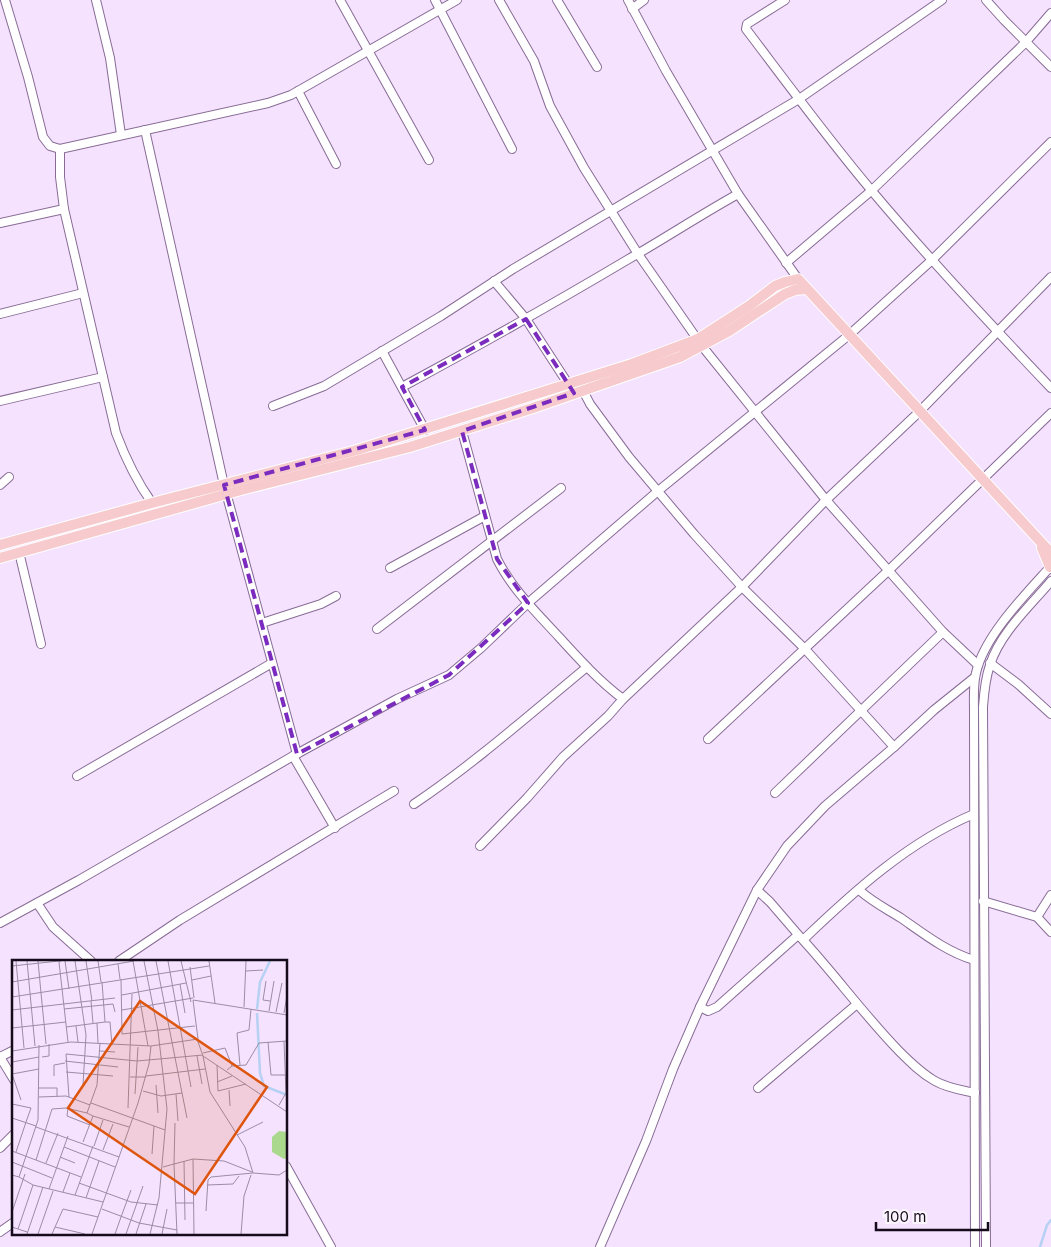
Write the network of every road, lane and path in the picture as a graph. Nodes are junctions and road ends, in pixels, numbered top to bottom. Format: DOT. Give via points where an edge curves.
graph roads {
  1 [pos="96,0"];
  2 [pos="340,0"];
  3 [pos="434,0"];
  4 [pos="457,0"];
  5 [pos="499,0"];
  6 [pos="557,0"];
  7 [pos="628,0"];
  8 [pos="644,0"];
  9 [pos="785,0"];
  10 [pos="942,0"];
  11 [pos="986,0"];
  12 [pos="4,3"];
  13 [pos="632,9"];
  14 [pos="439,10"];
  15 [pos="1051,13"];
  16 [pos="1026,43"];
  17 [pos="368,52"];
  18 [pos="597,67"];
  19 [pos="1051,67"];
  20 [pos="298,91"];
  21 [pos="799,99"];
  22 [pos="146,130"];
  23 [pos="121,135"];
  24 [pos="1051,142"];
  25 [pos="512,149"];
  26 [pos="712,149"];
  27 [pos="60,150"];
  28 [pos="429,160"];
  29 [pos="336,164"];
  30 [pos="871,191"];
  31 [pos="738,194"];
  32 [pos="64,209"];
  33 [pos="611,211"];
  34 [pos="0,223"];
  35 [pos="638,254"];
  36 [pos="932,260"];
  37 [pos="786,263"];
  38 [pos="1051,277"];
  39 [pos="798,279"];
  40 [pos="494,281"];
  41 [pos="806,289"];
  42 [pos="83,293"];
  43 [pos="0,314"];
  44 [pos="526,319"];
  45 [pos="997,331"];
  46 [pos="849,335"];
  47 [pos="700,343"];
  48 [pos="382,351"];
  49 [pos="103,377"];
  50 [pos="402,387"];
  51 [pos="576,387"];
  52 [pos="1051,388"];
  53 [pos="0,401"];
  54 [pos="273,406"];
  55 [pos="755,412"];
  56 [pos="919,412"];
  57 [pos="1051,413"];
  58 [pos="425,430"];
  59 [pos="462,431"];
  60 [pos="9,477"];
  61 [pos="982,478"];
  62 [pos="0,485"];
  63 [pos="561,488"];
  64 [pos="225,490"];
  65 [pos="658,491"];
  66 [pos="826,500"];
  67 [pos="152,503"];
  68 [pos="485,516"];
  69 [pos="492,541"];
  70 [pos="1040,542"];
  71 [pos="0,545"];
  72 [pos="1051,545"];
  73 [pos="19,552"];
  74 [pos="1051,553"];
  75 [pos="0,558"];
  76 [pos="1051,566"];
  77 [pos="390,568"];
  78 [pos="889,570"];
  79 [pos="1051,581"];
  80 [pos="742,587"];
  81 [pos="336,596"];
  82 [pos="528,603"];
  83 [pos="262,624"];
  84 [pos="377,629"];
  85 [pos="943,632"];
  86 [pos="42,644"];
  87 [pos="804,649"];
  88 [pos="272,663"];
  89 [pos="990,663"];
  90 [pos="978,665"];
  91 [pos="587,667"];
  92 [pos="975,677"];
  93 [pos="623,700"];
  94 [pos="861,710"];
  95 [pos="1051,714"];
  96 [pos="708,739"];
  97 [pos="894,747"];
  98 [pos="295,755"];
  99 [pos="77,776"];
  100 [pos="394,791"];
  101 [pos="775,793"];
  102 [pos="414,804"];
  103 [pos="974,814"];
  104 [pos="335,828"];
  105 [pos="480,846"];
  106 [pos="757,890"];
  107 [pos="859,890"];
  108 [pos="1051,895"];
  109 [pos="983,901"];
  110 [pos="36,903"];
  111 [pos="1037,917"];
  112 [pos="0,923"];
  113 [pos="1051,932"];
  114 [pos="801,938"];
  115 [pos="90,960"];
  116 [pos="120,960"];
  117 [pos="974,960"];
  118 [pos="857,1004"];
  119 [pos="700,1007"];
  120 [pos="12,1051"];
  121 [pos="0,1057"];
  122 [pos="12,1077"];
  123 [pos="758,1088"];
  124 [pos="975,1093"];
  125 [pos="12,1136"];
  126 [pos="0,1148"];
  127 [pos="288,1170"];
  128 [pos="12,1223"];
  129 [pos="0,1232"];
  130 [pos="332,1247"];
  131 [pos="600,1247"];
  132 [pos="975,1247"];
  133 [pos="986,1247"];
  1 -- 23 [label="street" via="110,58"];
  2 -- 17 [label="street"];
  3 -- 14 [label="street"];
  4 -- 14 [label="street"];
  5 -- 33 [label="street" via="534,61 554,113"];
  6 -- 18 [label="street"];
  7 -- 13 [label="street"];
  8 -- 13 [label="street"];
  9 -- 21 [label="street" via="746,26"];
  10 -- 21 [label="street"];
  11 -- 16 [label="street"];
  12 -- 27 [label="street" via="43,136 50,146"];
  13 -- 26 [label="street"];
  14 -- 17 [label="street"];
  14 -- 25 [label="street"];
  15 -- 16 [label="street"];
  16 -- 19 [label="street"];
  16 -- 30 [label="street"];
  17 -- 20 [label="street"];
  17 -- 28 [label="street"];
  20 -- 22 [label="street" via="268,103"];
  20 -- 29 [label="street"];
  21 -- 26 [label="street"];
  21 -- 30 [label="street"];
  22 -- 23 [label="street"];
  22 -- 64 [label="street"];
  23 -- 27 [label="street"];
  24 -- 36 [label="street"];
  26 -- 31 [label="street"];
  26 -- 33 [label="street"];
  27 -- 32 [label="street"];
  30 -- 36 [label="street"];
  30 -- 37 [label="street"];
  31 -- 35 [label="street"];
  31 -- 37 [label="street"];
  32 -- 34 [label="street"];
  32 -- 42 [label="street"];
  33 -- 35 [label="street"];
  33 -- 40 [label="street"];
  35 -- 44 [label="street"];
  35 -- 47 [label="street"];
  36 -- 45 [label="street"];
  36 -- 46 [label="street"];
  37 -- 39 [label="street"];
  38 -- 45 [label="street"];
  39 -- 41 [label="main road"];
  39 -- 47 [label="main road" via="775,286"];
  40 -- 44 [label="street"];
  40 -- 48 [label="street"];
  41 -- 46 [label="main road"];
  41 -- 47 [label="main road" via="786,294 729,331"];
  42 -- 43 [label="street"];
  42 -- 49 [label="street"];
  44 -- 50 [label="street"];
  44 -- 51 [label="street"];
  45 -- 52 [label="street"];
  45 -- 56 [label="street"];
  46 -- 55 [label="street"];
  46 -- 56 [label="main road"];
  47 -- 51 [label="main road" via="680,357"];
  47 -- 55 [label="street"];
  48 -- 50 [label="street"];
  48 -- 54 [label="street" via="324,386"];
  49 -- 53 [label="street"];
  49 -- 67 [label="street" via="122,449"];
  50 -- 58 [label="street"];
  51 -- 58 [label="main road"];
  51 -- 59 [label="main road"];
  51 -- 65 [label="street"];
  55 -- 65 [label="street"];
  55 -- 66 [label="street"];
  56 -- 61 [label="main road"];
  56 -- 66 [label="street"];
  57 -- 61 [label="street"];
  58 -- 64 [label="main road"];
  59 -- 64 [label="main road"];
  59 -- 68 [label="street"];
  60 -- 62 [label="street"];
  61 -- 70 [label="main road"];
  61 -- 78 [label="street"];
  63 -- 69 [label="street"];
  64 -- 67 [label="main road"];
  64 -- 73 [label="main road"];
  64 -- 83 [label="street"];
  65 -- 80 [label="street"];
  65 -- 82 [label="street"];
  66 -- 78 [label="street"];
  66 -- 80 [label="street"];
  67 -- 71 [label="main road"];
  68 -- 69 [label="street"];
  68 -- 77 [label="street"];
  69 -- 82 [label="street" via="504,573"];
  69 -- 84 [label="street"];
  70 -- 72 [label="main road"];
  70 -- 74 [label="main road"];
  70 -- 76 [label="main road"];
  73 -- 75 [label="main road"];
  73 -- 86 [label="street"];
  76 -- 90 [label="street" via="1007,617"];
  78 -- 85 [label="street"];
  78 -- 87 [label="street"];
  79 -- 89 [label="street" via="1013,626"];
  80 -- 87 [label="street"];
  80 -- 93 [label="street"];
  81 -- 83 [label="street"];
  82 -- 91 [label="street"];
  82 -- 98 [label="street" via="449,675 397,699"];
  83 -- 88 [label="street"];
  85 -- 90 [label="street"];
  85 -- 94 [label="street"];
  87 -- 94 [label="street"];
  87 -- 96 [label="street"];
  88 -- 98 [label="street"];
  88 -- 99 [label="street"];
  89 -- 95 [label="street"];
  89 -- 109 [label="street" via="983,707"];
  90 -- 92 [label="street"];
  91 -- 93 [label="street"];
  91 -- 102 [label="street" via="480,757"];
  92 -- 97 [label="street"];
  92 -- 103 [label="street"];
  93 -- 105 [label="street" via="563,757"];
  94 -- 97 [label="street"];
  94 -- 101 [label="street"];
  97 -- 106 [label="street" via="802,829"];
  98 -- 104 [label="street"];
  98 -- 110 [label="street"];
  100 -- 104 [label="street"];
  103 -- 107 [label="street" via="949,824 899,857"];
  103 -- 117 [label="street"];
  104 -- 116 [label="street" via="180,920"];
  106 -- 114 [label="street"];
  106 -- 119 [label="street"];
  107 -- 114 [label="street"];
  107 -- 117 [label="street" via="948,950"];
  108 -- 111 [label="street"];
  109 -- 111 [label="street"];
  109 -- 133 [label="street"];
  110 -- 112 [label="street"];
  110 -- 115 [label="street" via="53,928"];
  111 -- 113 [label="street"];
  114 -- 118 [label="street"];
  114 -- 119 [label="street" via="717,1007 708,1011"];
  117 -- 124 [label="street"];
  118 -- 123 [label="street"];
  118 -- 124 [label="street" via="876,1028 915,1066 945,1086"];
  119 -- 131 [label="street"];
  120 -- 121 [label="street"];
  121 -- 122 [label="street"];
  124 -- 132 [label="street"];
  125 -- 126 [label="street"];
  127 -- 130 [label="street"];
  128 -- 129 [label="street"];
}
